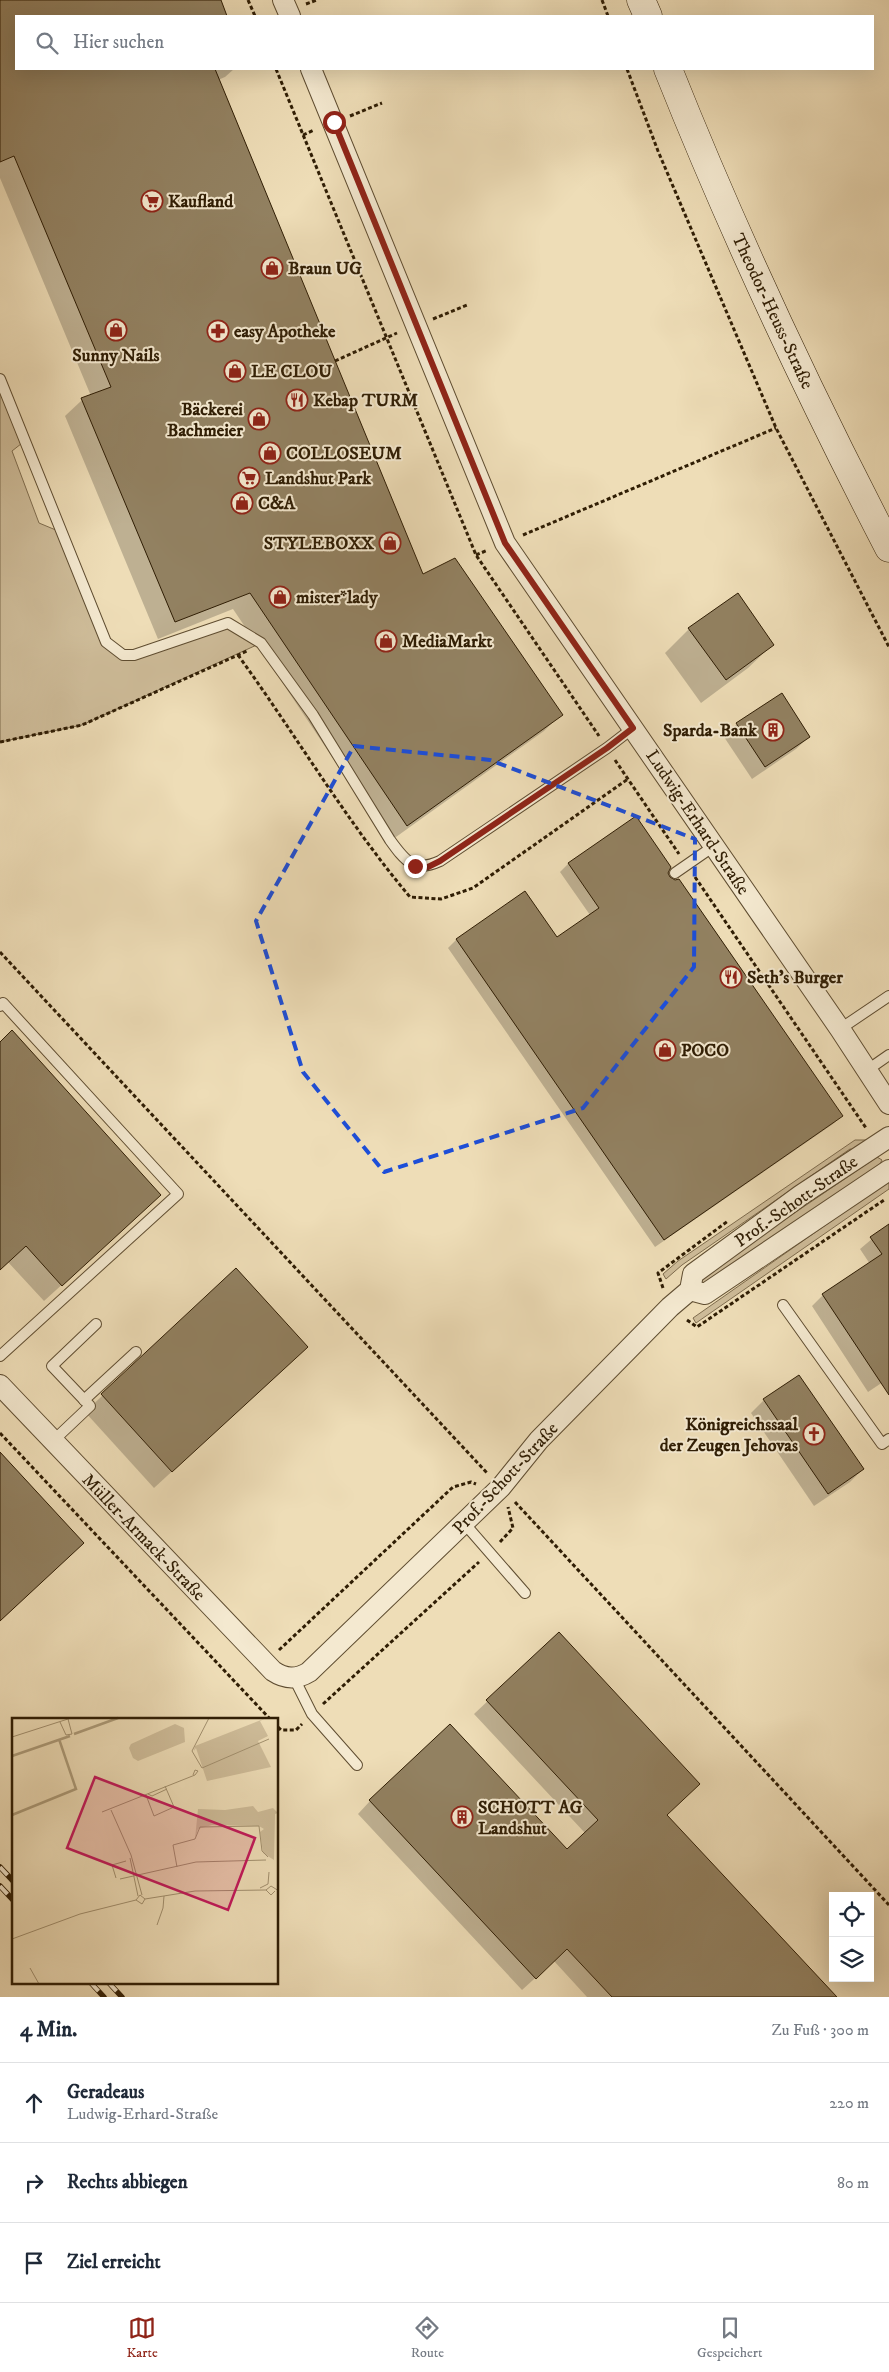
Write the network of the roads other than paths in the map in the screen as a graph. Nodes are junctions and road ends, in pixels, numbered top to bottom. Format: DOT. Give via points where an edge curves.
graph roads {
  1 [pos="283,0"];
  2 [pos="641,0"];
  3 [pos="290,15"];
  4 [pos="648,15"];
  5 [pos="312,70"];
  6 [pos="668,70"];
  7 [pos="0,379"];
  8 [pos="889,548"];
  9 [pos="633,728"];
  10 [pos="714,846"];
  11 [pos="675,873"];
  12 [pos="889,996"];
  13 [pos="0,1006"];
  14 [pos="840,1029"];
  15 [pos="889,1055"];
  16 [pos="866,1071"];
  17 [pos="889,1104"];
  18 [pos="889,1137"];
  19 [pos="889,1170"];
  20 [pos="690,1290"];
  21 [pos="783,1305"];
  22 [pos="96,1324"];
  23 [pos="136,1352"];
  24 [pos="0,1356"];
  25 [pos="0,1385"];
  26 [pos="84,1400"];
  27 [pos="889,1439"];
  28 [pos="53,1441"];
  29 [pos="464,1523"];
  30 [pos="525,1593"];
  31 [pos="294,1678"];
  32 [pos="357,1765"];
  1 -- 3 [label="street"];
  2 -- 4 [label="main road"];
  5 -- 9 [label="street, Ludwig-Erhard-Straße" via="505,543"];
  6 -- 8 [label="main road, Theodor-Heuss-Straße" via="750,263 829,432"];
  7 -- 9 [label="lane" via="106,642 123,655 134,655 228,623 261,643 313,715 403,858 415,866 428,867 440,861"];
  9 -- 10 [label="street, Ludwig-Erhard-Straße"];
  10 -- 11 [label="lane"];
  10 -- 14 [label="street, Ludwig-Erhard-Straße"];
  12 -- 14 [label="lane"];
  13 -- 24 [label="lane" via="3,1003 178,1194"];
  14 -- 16 [label="street, Ludwig-Erhard-Straße"];
  15 -- 16 [label="lane"];
  16 -- 17 [label="street, Ludwig-Erhard-Straße"];
  18 -- 20 [label="street, Prof.-Schott-Straße" via="801,1195 693,1274"];
  19 -- 20 [label="street, Prof.-Schott-Straße" via="705,1294"];
  20 -- 29 [label="street, Prof.-Schott-Straße" via="616,1361"];
  21 -- 27 [label="lane" via="882,1444"];
  22 -- 26 [label="lane" via="52,1366"];
  23 -- 26 [label="lane"];
  25 -- 28 [label="street, Müller-Armack-Straße"];
  26 -- 28 [label="lane" via="90,1406"];
  28 -- 31 [label="street, Müller-Armack-Straße" via="273,1671 282,1677"];
  29 -- 30 [label="lane"];
  29 -- 31 [label="street, Prof.-Schott-Straße" via="309,1672"];
  31 -- 32 [label="lane" via="312,1714"];
}
